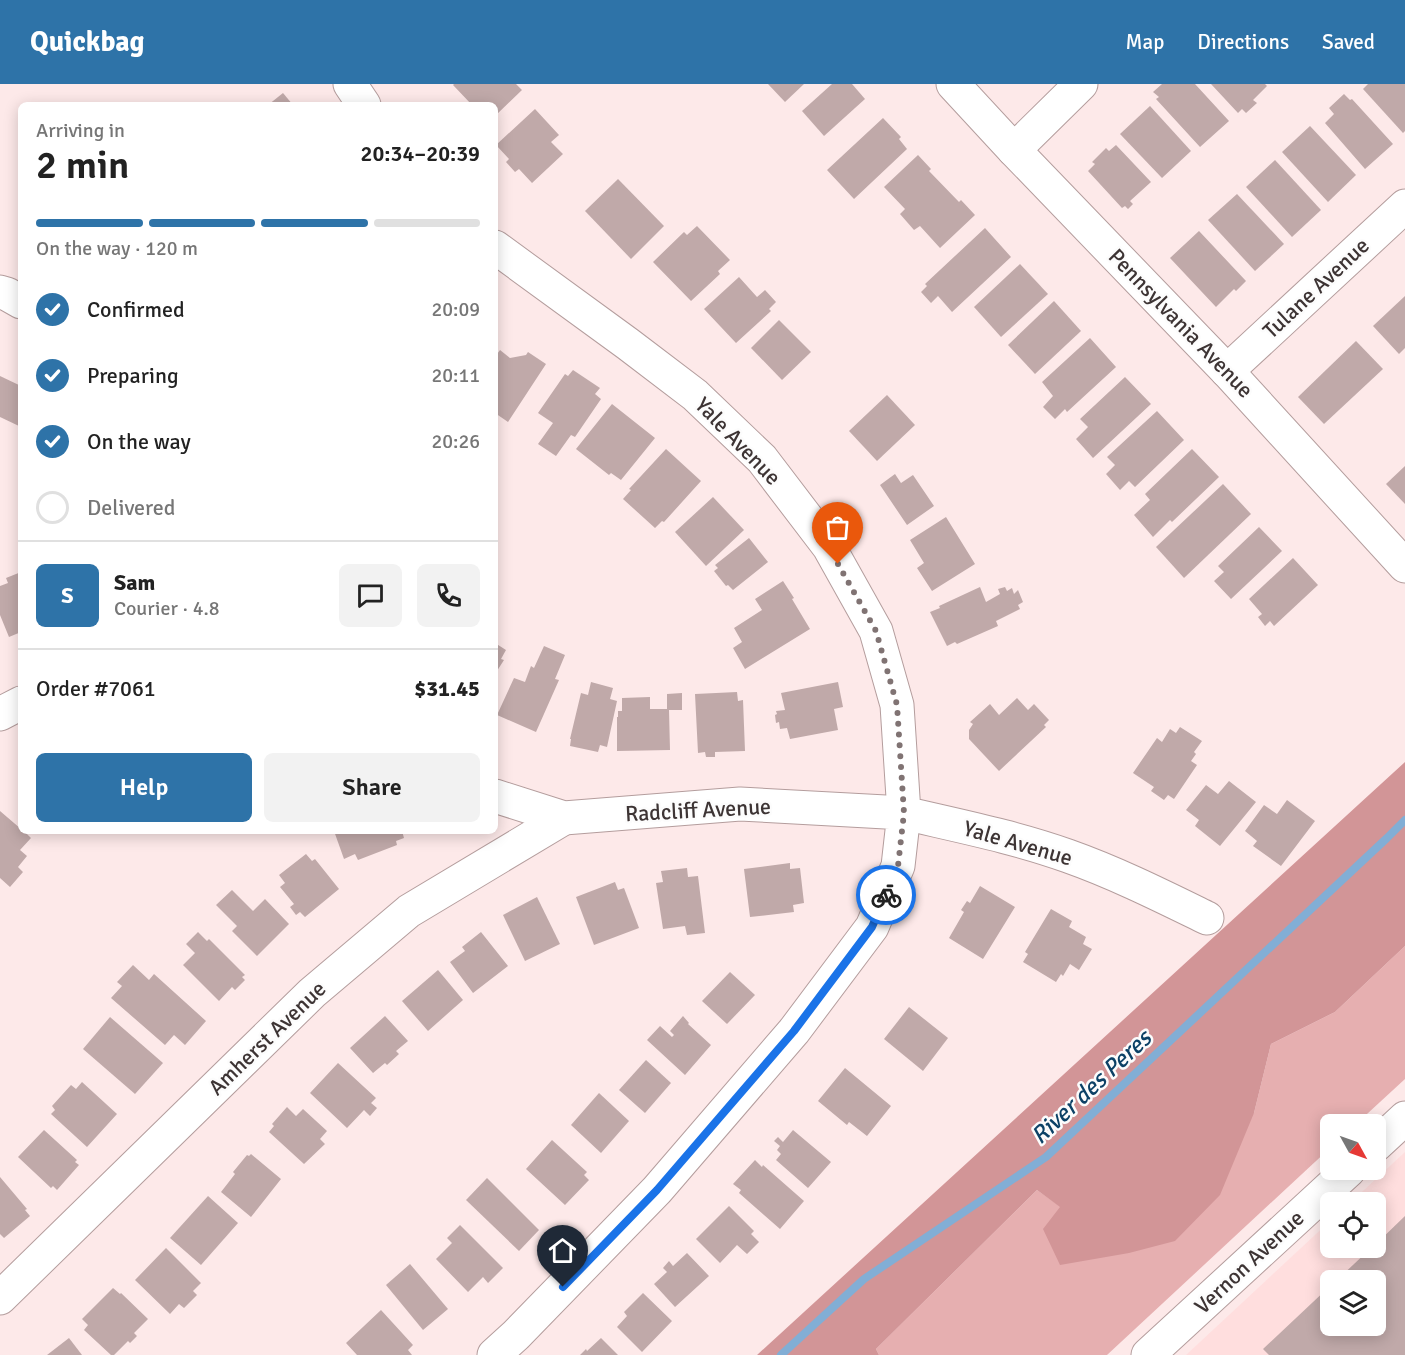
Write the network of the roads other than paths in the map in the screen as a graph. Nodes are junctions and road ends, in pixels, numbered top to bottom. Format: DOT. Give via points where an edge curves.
graph roads {
  1 [pos="350,84"];
  2 [pos="1081,84"];
  3 [pos="969,88"];
  4 [pos="362,102"];
  5 [pos="1014,150"];
  6 [pos="1405,206"];
  7 [pos="498,249"];
  8 [pos="0,292"];
  9 [pos="18,300"];
  10 [pos="1227,371"];
  11 [pos="1405,566"];
  12 [pos="18,705"];
  13 [pos="0,714"];
  14 [pos="498,797"];
  15 [pos="904,813"];
  16 [pos="564,818"];
  17 [pos="1207,918"];
  18 [pos="1405,1118"];
  19 [pos="1386,1136"];
  20 [pos="1338,1180"];
  21 [pos="0,1298"];
  22 [pos="494,1355"];
  23 [pos="1149,1355"];
  1 -- 4 [label="street"];
  2 -- 5 [label="street"];
  3 -- 5 [label="street, Pennsylvania Avenue"];
  5 -- 10 [label="street, Pennsylvania Avenue"];
  6 -- 10 [label="street, Tulane Avenue"];
  7 -- 15 [label="street, Yale Avenue" via="694,395 762,459 829,547 876,631 897,705"];
  8 -- 9 [label="street"];
  10 -- 11 [label="street, Pennsylvania Avenue"];
  12 -- 13 [label="street"];
  14 -- 16 [label="street, Radcliff Avenue"];
  15 -- 16 [label="street, Radcliff Avenue" via="740,804"];
  15 -- 17 [label="street, Yale Avenue" via="989,832 1068,856"];
  15 -- 22 [label="street" via="898,866 872,927 801,1022 657,1190"];
  16 -- 21 [label="street, Amherst Avenue" via="410,911 312,993"];
  18 -- 19 [label="street"];
  20 -- 23 [label="street, Vernon Avenue"];
}
